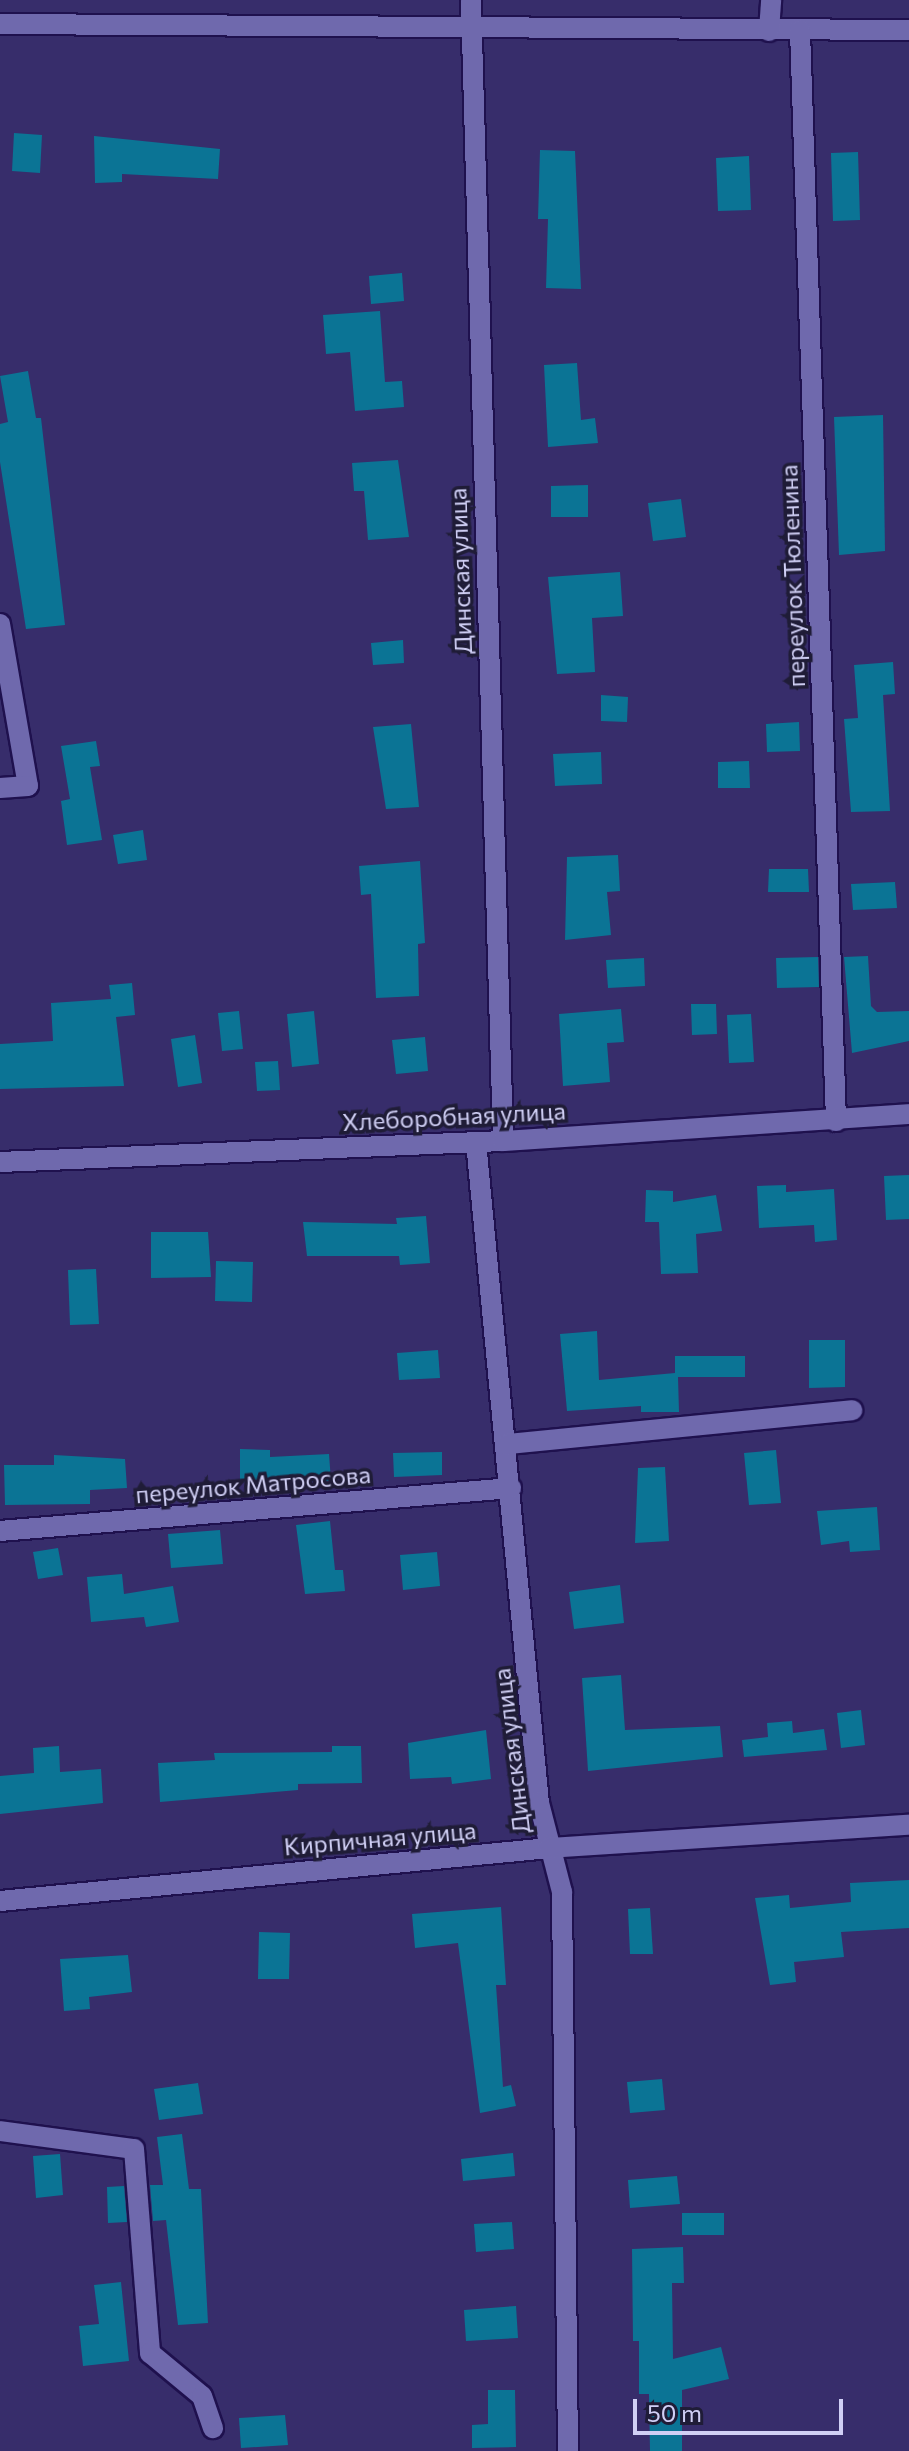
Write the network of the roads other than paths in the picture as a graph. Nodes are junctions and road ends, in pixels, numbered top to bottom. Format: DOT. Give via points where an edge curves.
graph roads {
  1 [pos="471,0"];
  2 [pos="771,0"];
  3 [pos="0,24"];
  4 [pos="800,30"];
  5 [pos="909,30"];
  6 [pos="470,31"];
  7 [pos="769,31"];
  8 [pos="0,624"];
  9 [pos="0,788"];
  10 [pos="909,1114"];
  11 [pos="836,1121"];
  12 [pos="503,1141"];
  13 [pos="476,1142"];
  14 [pos="0,1162"];
  15 [pos="852,1410"];
  16 [pos="508,1444"];
  17 [pos="511,1488"];
  18 [pos="0,1531"];
  19 [pos="909,1825"];
  20 [pos="549,1848"];
  21 [pos="0,1901"];
  22 [pos="0,2131"];
  23 [pos="213,2428"];
  24 [pos="568,2451"];
  1 -- 6 [label="street, Динская улица"];
  2 -- 7 [label="street"];
  3 -- 6 [label="street"];
  4 -- 5 [label="street"];
  4 -- 7 [label="street"];
  4 -- 11 [label="street, переулок Тюленина"];
  6 -- 7 [label="street"];
  6 -- 12 [label="street, Динская улица"];
  8 -- 9 [label="street" via="28,786"];
  10 -- 11 [label="street, Хлеборобная улица"];
  11 -- 12 [label="street, Хлеборобная улица"];
  12 -- 13 [label="street, Хлеборобная улица"];
  13 -- 14 [label="street, Хлеборобная улица"];
  13 -- 16 [label="street, Динская улица"];
  15 -- 16 [label="street"];
  16 -- 17 [label="street, Динская улица"];
  17 -- 18 [label="street, переулок Матросова"];
  17 -- 20 [label="street, Динская улица" via="539,1803"];
  19 -- 20 [label="street, Кирпичная улица"];
  20 -- 21 [label="street, Кирпичная улица"];
  20 -- 24 [label="street, Динская улица" via="562,1892"];
  22 -- 23 [label="street" via="134,2149 150,2353 202,2396"];
}
